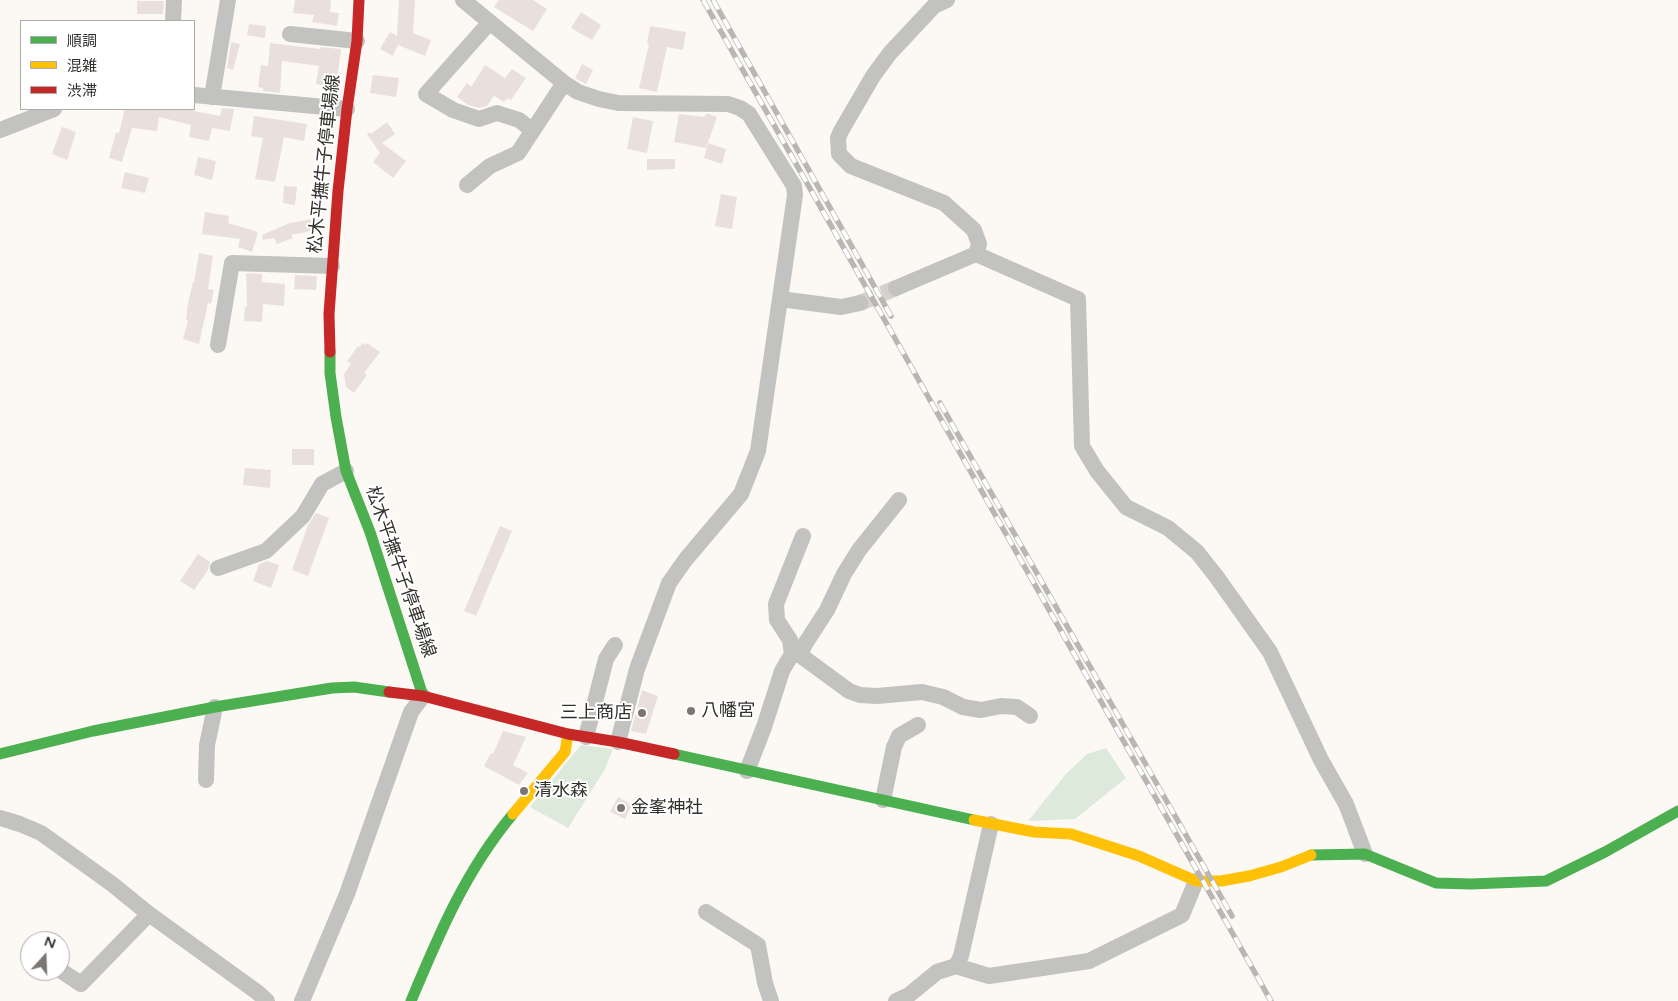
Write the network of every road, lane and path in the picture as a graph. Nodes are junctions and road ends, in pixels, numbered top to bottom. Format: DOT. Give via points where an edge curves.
graph roads {
  1 [pos="174,0"];
  2 [pos="228,0"];
  3 [pos="359,0"];
  4 [pos="463,0"];
  5 [pos="947,0"];
  6 [pos="173,20"];
  7 [pos="490,22"];
  8 [pos="290,34"];
  9 [pos="357,41"];
  10 [pos="564,83"];
  11 [pos="195,95"];
  12 [pos="212,97"];
  13 [pos="346,109"];
  14 [pos="51,110"];
  15 [pos="0,130"];
  16 [pos="532,130"];
  17 [pos="467,185"];
  18 [pos="976,254"];
  19 [pos="332,266"];
  20 [pos="896,288"];
  21 [pos="780,299"];
  22 [pos="860,302"];
  23 [pos="218,345"];
  24 [pos="346,471"];
  25 [pos="899,500"];
  26 [pos="803,536"];
  27 [pos="218,568"];
  28 [pos="615,645"];
  29 [pos="796,655"];
  30 [pos="423,696"];
  31 [pos="216,707"];
  32 [pos="1030,716"];
  33 [pos="918,725"];
  34 [pos="568,734"];
  35 [pos="586,737"];
  36 [pos="618,742"];
  37 [pos="0,754"];
  38 [pos="746,771"];
  39 [pos="206,780"];
  40 [pos="884,800"];
  41 [pos="1678,811"];
  42 [pos="0,818"];
  43 [pos="991,824"];
  44 [pos="1365,854"];
  45 [pos="1196,881"];
  46 [pos="706,912"];
  47 [pos="149,914"];
  48 [pos="956,966"];
  49 [pos="70,977"];
  50 [pos="267,1001"];
  51 [pos="302,1001"];
  52 [pos="411,1001"];
  53 [pos="771,1001"];
  54 [pos="896,1001"];
  1 -- 6 [label="street"];
  2 -- 12 [label="street"];
  3 -- 9 [label="street, 松木平撫牛子停車場線"];
  4 -- 7 [label="street"];
  5 -- 18 [label="street" via="934,6 917,22 873,76 841,130 839,154 851,166 944,203 974,230 979,244"];
  7 -- 10 [label="street"];
  7 -- 16 [label="street" via="426,94 453,110 479,119 497,113 518,120"];
  8 -- 9 [label="street"];
  9 -- 13 [label="street, 松木平撫牛子停車場線"];
  10 -- 16 [label="street"];
  10 -- 21 [label="street" via="578,92 618,103 728,104 748,114 794,186"];
  11 -- 12 [label="street"];
  12 -- 13 [label="street"];
  13 -- 19 [label="street, 松木平撫牛子停車場線"];
  14 -- 15 [label="street"];
  16 -- 17 [label="street" via="518,153 490,166"];
  18 -- 20 [label="street"];
  18 -- 44 [label="street" via="1078,299 1082,446 1126,507 1168,528 1197,552 1270,652 1321,760 1346,804"];
  19 -- 23 [label="street" via="232,263 215,322"];
  19 -- 24 [label="street, 松木平撫牛子停車場線" via="330,373"];
  21 -- 22 [label="street" via="841,307"];
  21 -- 36 [label="street" via="758,451 741,494 668,583 637,669"];
  24 -- 27 [label="street" via="322,484 303,516 266,551"];
  24 -- 30 [label="street, 松木平撫牛子停車場線" via="370,532"];
  25 -- 29 [label="street" via="859,550 827,610"];
  26 -- 29 [label="street" via="776,604 777,620"];
  28 -- 35 [label="street" via="606,659"];
  29 -- 32 [label="street" via="860,695 922,692 981,710 1017,707"];
  29 -- 38 [label="street" via="782,671"];
  30 -- 31 [label="street" via="354,687 332,688"];
  30 -- 34 [label="street"];
  30 -- 51 [label="street" via="411,712 347,894"];
  31 -- 37 [label="street" via="93,731"];
  31 -- 39 [label="street" via="207,745"];
  33 -- 40 [label="street" via="899,736 894,747"];
  34 -- 35 [label="street"];
  34 -- 52 [label="street" via="564,752 508,820 469,875 443,925"];
  35 -- 36 [label="street"];
  36 -- 38 [label="street"];
  38 -- 40 [label="street"];
  40 -- 43 [label="street"];
  41 -- 44 [label="street" via="1546,881 1436,883"];
  42 -- 47 [label="street" via="41,833"];
  43 -- 45 [label="street" via="1034,832 1071,834 1139,856"];
  43 -- 48 [label="street"];
  44 -- 45 [label="street" via="1309,855 1280,868 1249,876"];
  45 -- 48 [label="street" via="1182,915 1089,961 988,976"];
  46 -- 53 [label="street" via="758,945"];
  47 -- 49 [label="street" via="81,984"];
  47 -- 50 [label="street"];
  48 -- 54 [label="street" via="937,972 910,995"];
}
